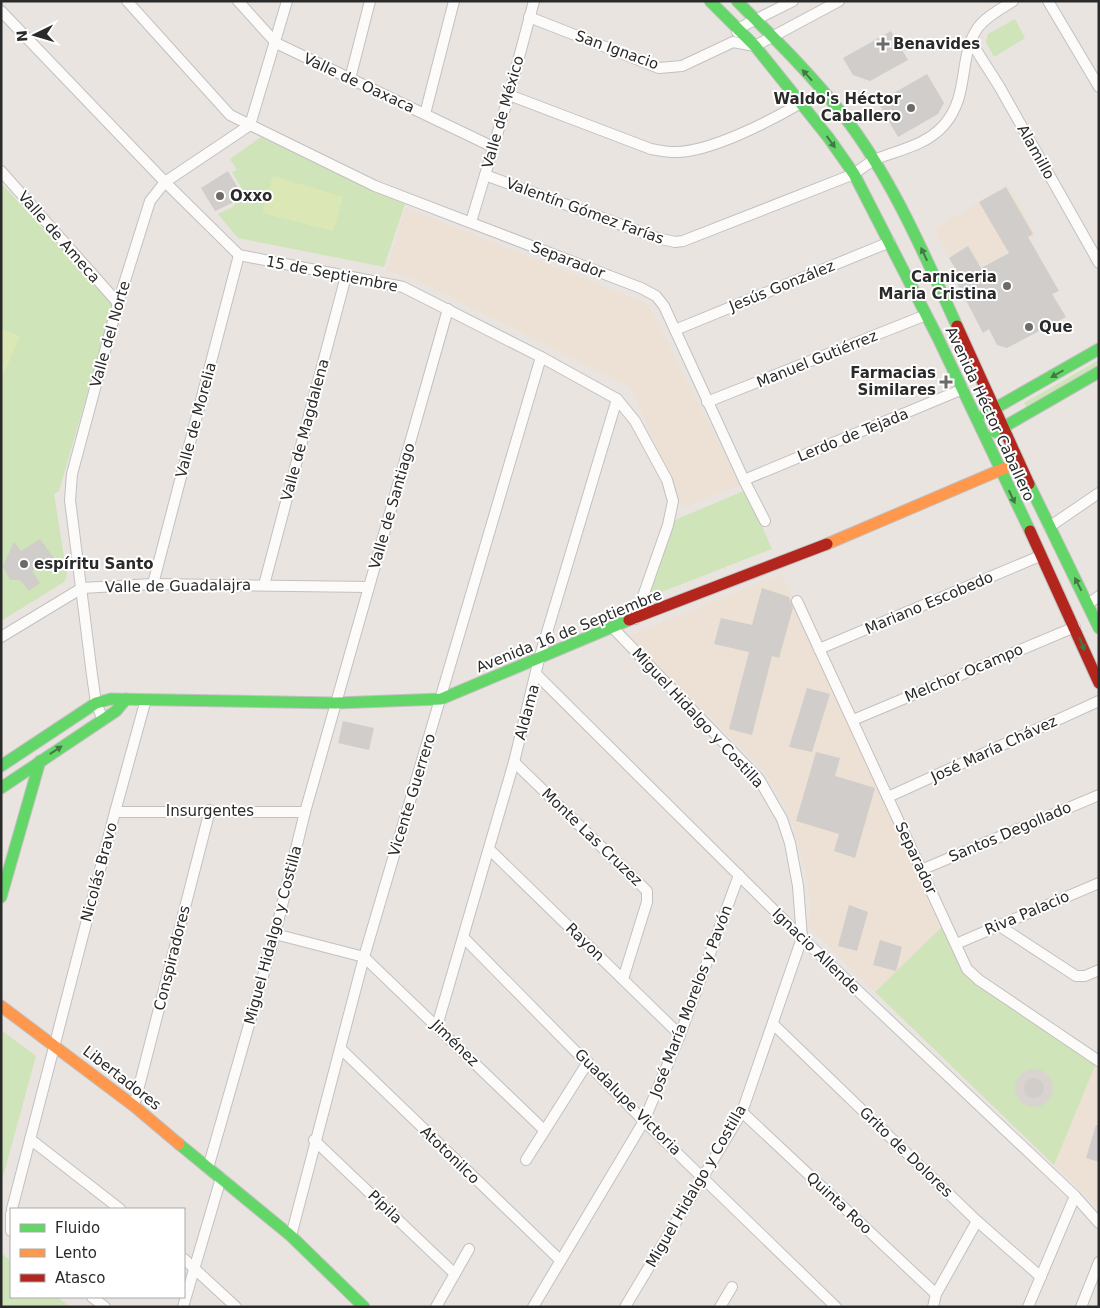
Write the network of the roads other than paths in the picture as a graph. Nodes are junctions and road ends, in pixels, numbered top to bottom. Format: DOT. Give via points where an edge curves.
graph roads {
  1 [pos="127,1"];
  2 [pos="238,1"];
  3 [pos="287,1"];
  4 [pos="370,1"];
  5 [pos="454,1"];
  6 [pos="534,1"];
  7 [pos="710,1"];
  8 [pos="737,1"];
  9 [pos="793,1"];
  10 [pos="839,1"];
  11 [pos="1013,1"];
  12 [pos="1048,1"];
  13 [pos="1,11"];
  14 [pos="529,17"];
  15 [pos="756,19"];
  16 [pos="739,28"];
  17 [pos="773,37"];
  18 [pos="276,42"];
  19 [pos="733,42"];
  20 [pos="971,42"];
  21 [pos="755,46"];
  22 [pos="350,79"];
  23 [pos="1099,87"];
  24 [pos="509,95"];
  25 [pos="800,104"];
  26 [pos="425,114"];
  27 [pos="250,125"];
  28 [pos="493,147"];
  29 [pos="874,160"];
  30 [pos="1,171"];
  31 [pos="854,174"];
  32 [pos="485,175"];
  33 [pos="165,182"];
  34 [pos="471,222"];
  35 [pos="890,242"];
  36 [pos="239,255"];
  37 [pos="1099,264"];
  38 [pos="346,276"];
  39 [pos="118,303"];
  40 [pos="448,309"];
  41 [pos="926,315"];
  42 [pos="959,329"];
  43 [pos="675,330"];
  44 [pos="938,336"];
  45 [pos="1099,349"];
  46 [pos="541,357"];
  47 [pos="1099,372"];
  48 [pos="963,389"];
  49 [pos="616,400"];
  50 [pos="707,402"];
  51 [pos="994,410"];
  52 [pos="976,418"];
  53 [pos="1003,427"];
  54 [pos="985,437"];
  55 [pos="1019,462"];
  56 [pos="1000,470"];
  57 [pos="744,480"];
  58 [pos="1099,493"];
  59 [pos="765,521"];
  60 [pos="1049,527"];
  61 [pos="1040,556"];
  62 [pos="153,584"];
  63 [pos="264,585"];
  64 [pos="369,587"];
  65 [pos="82,588"];
  66 [pos="1099,596"];
  67 [pos="797,601"];
  68 [pos="1088,604"];
  69 [pos="635,619"];
  70 [pos="612,627"];
  71 [pos="1075,627"];
  72 [pos="1099,628"];
  73 [pos="1,637"];
  74 [pos="819,649"];
  75 [pos="539,659"];
  76 [pos="537,675"];
  77 [pos="1099,683"];
  78 [pos="126,699"];
  79 [pos="146,699"];
  80 [pos="441,699"];
  81 [pos="1099,701"];
  82 [pos="336,703"];
  83 [pos="96,704"];
  84 [pos="103,720"];
  85 [pos="853,720"];
  86 [pos="40,761"];
  87 [pos="514,762"];
  88 [pos="1,766"];
  89 [pos="1,788"];
  90 [pos="1099,795"];
  91 [pos="888,797"];
  92 [pos="210,810"];
  93 [pos="115,812"];
  94 [pos="305,812"];
  95 [pos="490,849"];
  96 [pos="921,870"];
  97 [pos="739,874"];
  98 [pos="1099,883"];
  99 [pos="1,897"];
  100 [pos="998,925"];
  101 [pos="275,934"];
  102 [pos="464,938"];
  103 [pos="802,938"];
  104 [pos="956,944"];
  105 [pos="364,957"];
  106 [pos="1099,970"];
  107 [pos="623,979"];
  108 [pos="1,1006"];
  109 [pos="773,1024"];
  110 [pos="438,1026"];
  111 [pos="680,1035"];
  112 [pos="54,1045"];
  113 [pos="341,1049"];
  114 [pos="1099,1060"];
  115 [pos="588,1062"];
  116 [pos="134,1106"];
  117 [pos="742,1112"];
  118 [pos="644,1121"];
  119 [pos="544,1130"];
  120 [pos="30,1139"];
  121 [pos="314,1140"];
  122 [pos="526,1160"];
  123 [pos="208,1168"];
  124 [pos="221,1178"];
  125 [pos="704,1178"];
  126 [pos="1075,1196"];
  127 [pos="12,1208"];
  128 [pos="119,1208"];
  129 [pos="977,1221"];
  130 [pos="1099,1223"];
  131 [pos="291,1236"];
  132 [pos="470,1249"];
  133 [pos="185,1260"];
  134 [pos="560,1260"];
  135 [pos="1099,1262"];
  136 [pos="194,1266"];
  137 [pos="455,1274"];
  138 [pos="1041,1277"];
  139 [pos="732,1287"];
  140 [pos="936,1294"];
  141 [pos="93,1298"];
  142 [pos="105,1307"];
  143 [pos="183,1307"];
  144 [pos="236,1307"];
  145 [pos="364,1307"];
  146 [pos="436,1307"];
  147 [pos="533,1307"];
  148 [pos="625,1307"];
  149 [pos="720,1307"];
  150 [pos="836,1307"];
  151 [pos="933,1307"];
  152 [pos="1028,1307"];
  153 [pos="1082,1307"];
  1 -- 27 [label="street" via="230,115"];
  2 -- 18 [label="street, Valle de Oaxaca"];
  3 -- 18 [label="street"];
  4 -- 22 [label="street"];
  5 -- 26 [label="street"];
  6 -- 14 [label="street, Valle de México"];
  7 -- 16 [label="street, Avenida Héctor Caballero"];
  8 -- 15 [label="street, Avenida Héctor Caballero"];
  9 -- 15 [label="street"];
  10 -- 17 [label="street"];
  11 -- 20 [label="street, Valentín Gómez Farías" via="984,20"];
  12 -- 23 [label="street"];
  13 -- 33 [label="street"];
  14 -- 19 [label="street, San Ignacio" via="659,68 682,66"];
  14 -- 24 [label="street, Valle de México"];
  15 -- 16 [label="street"];
  15 -- 17 [label="street, Avenida Héctor Caballero"];
  16 -- 19 [label="street"];
  16 -- 21 [label="street, Avenida Héctor Caballero"];
  17 -- 21 [label="street"];
  29 -- 17 [label="street, Avenida Héctor Caballero, one-way" via="843,115"];
  18 -- 22 [label="street, Valle de Oaxaca"];
  18 -- 27 [label="street"];
  19 -- 21 [label="street"];
  20 -- 29 [label="street, Valentín Gómez Farías" via="960,98 943,126 912,146"];
  20 -- 37 [label="street, Alamillo"];
  21 -- 25 [label="street, Avenida Héctor Caballero"];
  22 -- 26 [label="street, Valle de Oaxaca"];
  24 -- 25 [label="street" via="650,149 675,152 700,148 769,121"];
  24 -- 28 [label="street, Valle de México"];
  25 -- 31 [label="street, Avenida Héctor Caballero, one-way"];
  26 -- 28 [label="street, Valle de Oaxaca"];
  27 -- 33 [label="street, Valle del Norte"];
  27 -- 34 [label="street, Separador" via="375,186"];
  28 -- 32 [label="street, Valle de México"];
  29 -- 31 [label="street, Valentín Gómez Farías"];
  42 -- 29 [label="street, Avenida Héctor Caballero, one-way" via="919,243"];
  30 -- 39 [label="street, Valle de Ameca"];
  31 -- 32 [label="street, Valentín Gómez Farías" via="675,242"];
  31 -- 35 [label="street, Avenida Héctor Caballero"];
  32 -- 34 [label="street, Valle de México"];
  33 -- 36 [label="street"];
  33 -- 39 [label="street, Valle del Norte" via="148,207"];
  34 -- 43 [label="street, Separador" via="641,288 660,300"];
  35 -- 41 [label="street, Avenida Héctor Caballero"];
  35 -- 43 [label="street, Jesús González"];
  36 -- 38 [label="street, 15 de Septiembre"];
  36 -- 62 [label="street, Valle de Morelia"];
  38 -- 40 [label="street, 15 de Septiembre" via="396,285"];
  38 -- 63 [label="street, Valle de Magdalena"];
  39 -- 65 [label="street, Valle del Norte" via="70,487"];
  40 -- 46 [label="street, 15 de Septiembre"];
  40 -- 64 [label="street, Valle de Santiago"];
  41 -- 44 [label="street, Avenida Héctor Caballero"];
  41 -- 50 [label="street, Manuel Gutiérrez"];
  42 -- 44 [label="street"];
  42 -- 51 [label="street, Avenida Héctor Caballero"];
  43 -- 50 [label="street, Separador"];
  44 -- 48 [label="street, Avenida Héctor Caballero"];
  45 -- 51 [label="street, one-way"];
  46 -- 49 [label="street, 15 de Septiembre"];
  46 -- 80 [label="street, Vicente Guerrero"];
  47 -- 53 [label="street"];
  48 -- 52 [label="street, Avenida Héctor Caballero"];
  48 -- 57 [label="street, Lerdo de Tejada"];
  49 -- 69 [label="street, 15 de Septiembre" via="634,421 667,480 672,500 668,525"];
  49 -- 75 [label="street, Aldama"];
  50 -- 57 [label="street, Separador"];
  51 -- 52 [label="street"];
  51 -- 53 [label="street, Avenida Héctor Caballero"];
  52 -- 54 [label="street, Avenida Héctor Caballero"];
  53 -- 54 [label="street"];
  53 -- 55 [label="street, Avenida Héctor Caballero"];
  54 -- 56 [label="street, Avenida Héctor Caballero"];
  55 -- 56 [label="street, Avenida 16 de Septiembre"];
  55 -- 60 [label="street, Avenida Héctor Caballero"];
  56 -- 61 [label="street, Avenida Héctor Caballero, one-way"];
  56 -- 69 [label="street, Avenida 16 de Septiembre" via="780,564"];
  57 -- 59 [label="street, Separador"];
  58 -- 60 [label="street"];
  68 -- 60 [label="street, Avenida Héctor Caballero, one-way"];
  61 -- 71 [label="street, Avenida Héctor Caballero"];
  61 -- 74 [label="street, Mariano Escobedo"];
  62 -- 63 [label="street, Valle de Guadalajra"];
  62 -- 65 [label="street, Valle de Guadalajra"];
  63 -- 64 [label="street, Valle de Guadalajra"];
  64 -- 82 [label="street, Valle de Santiago"];
  65 -- 73 [label="street, Valle de Guadalajra"];
  65 -- 83 [label="street, Valle del Norte"];
  66 -- 68 [label="street"];
  67 -- 74 [label="street, Separador"];
  68 -- 72 [label="street, Avenida Héctor Caballero"];
  69 -- 70 [label="street, Avenida 16 de Septiembre"];
  70 -- 75 [label="street, Avenida 16 de Septiembre"];
  70 -- 103 [label="street, Miguel Hidalgo y Costilla" via="758,778 772,800 782,819 795,868"];
  71 -- 77 [label="street, Avenida Héctor Caballero, one-way"];
  71 -- 85 [label="street, Melchor Ocampo"];
  74 -- 85 [label="street, Separador"];
  75 -- 76 [label="street, Aldama"];
  75 -- 80 [label="street, Avenida 16 de Septiembre"];
  76 -- 87 [label="street, Aldama"];
  76 -- 97 [label="street, Ignacio Allende"];
  78 -- 79 [label="street, Avenida 16 de Septiembre"];
  78 -- 83 [label="street, Avenida 16 de Septiembre"];
  78 -- 84 [label="street"];
  79 -- 82 [label="street, Avenida 16 de Septiembre"];
  79 -- 93 [label="street, Nicolás Bravo"];
  80 -- 82 [label="street, Avenida 16 de Septiembre"];
  80 -- 105 [label="street, Vicente Guerrero"];
  81 -- 91 [label="street, José María Chávez"];
  82 -- 94 [label="street, Miguel Hidalgo y Costilla"];
  83 -- 84 [label="street, Valle del Norte"];
  83 -- 88 [label="street, Avenida 16 de Septiembre"];
  86 -- 84 [label="street, one-way"];
  85 -- 91 [label="street, Separador"];
  86 -- 89 [label="street"];
  86 -- 99 [label="street"];
  87 -- 95 [label="street, Aldama"];
  87 -- 107 [label="street, Monte Las Cruzez" via="647,891 647,902"];
  90 -- 96 [label="street, Santos Degollado"];
  91 -- 96 [label="street, Separador"];
  92 -- 93 [label="street, Insurgentes"];
  92 -- 94 [label="street, Insurgentes"];
  92 -- 116 [label="street, Conspiradores"];
  93 -- 112 [label="street, Nicolás Bravo"];
  94 -- 101 [label="street, Miguel Hidalgo y Costilla"];
  95 -- 102 [label="street, Aldama"];
  95 -- 107 [label="street, Rayon"];
  96 -- 104 [label="street, Separador"];
  97 -- 103 [label="street, Ignacio Allende"];
  97 -- 111 [label="street, José María Morelos y Pavón"];
  98 -- 100 [label="street, Riva Palacio"];
  100 -- 104 [label="street, Riva Palacio"];
  100 -- 106 [label="street" via="1076,976"];
  101 -- 105 [label="street"];
  101 -- 123 [label="street, Miguel Hidalgo y Costilla"];
  102 -- 110 [label="street, Aldama"];
  102 -- 115 [label="street, Guadalupe Victoria"];
  103 -- 109 [label="street, Miguel Hidalgo y Costilla"];
  103 -- 126 [label="street, Ignacio Allende"];
  104 -- 114 [label="street, Separador" via="972,975"];
  105 -- 110 [label="street, Jiménez"];
  105 -- 113 [label="street, Vicente Guerrero"];
  107 -- 111 [label="street, Rayon"];
  108 -- 112 [label="street, Libertadores"];
  109 -- 117 [label="street, Miguel Hidalgo y Costilla"];
  109 -- 129 [label="street, Grito de Dolores"];
  110 -- 119 [label="street, Jiménez"];
  111 -- 118 [label="street, José María Morelos y Pavón"];
  112 -- 116 [label="street, Libertadores"];
  112 -- 120 [label="street, Nicolás Bravo"];
  113 -- 121 [label="street, Vicente Guerrero"];
  113 -- 134 [label="street, Atotonilco"];
  115 -- 118 [label="street, Guadalupe Victoria"];
  115 -- 119 [label="street"];
  116 -- 123 [label="street, Libertadores"];
  117 -- 125 [label="street, Miguel Hidalgo y Costilla"];
  117 -- 140 [label="street, Quinta Roo"];
  118 -- 125 [label="street, Guadalupe Victoria"];
  118 -- 134 [label="street, José María Morelos y Pavón"];
  119 -- 122 [label="street"];
  120 -- 127 [label="street, Nicolás Bravo"];
  120 -- 128 [label="street"];
  121 -- 131 [label="street, Vicente Guerrero"];
  121 -- 137 [label="street, Pípila"];
  123 -- 124 [label="street, Libertadores"];
  124 -- 131 [label="street, Libertadores"];
  124 -- 136 [label="street"];
  125 -- 148 [label="street, Miguel Hidalgo y Costilla"];
  125 -- 150 [label="street, Guadalupe Victoria"];
  126 -- 130 [label="street, Ignacio Allende"];
  126 -- 138 [label="street"];
  129 -- 138 [label="street, Grito de Dolores"];
  129 -- 140 [label="street"];
  131 -- 145 [label="street, Libertadores"];
  132 -- 137 [label="street"];
  133 -- 136 [label="street"];
  134 -- 147 [label="street, José María Morelos y Pavón"];
  135 -- 153 [label="street"];
  136 -- 143 [label="street"];
  136 -- 144 [label="street"];
  137 -- 146 [label="street"];
  138 -- 152 [label="street"];
  139 -- 149 [label="street"];
  140 -- 151 [label="street"];
  141 -- 142 [label="street"];
}
